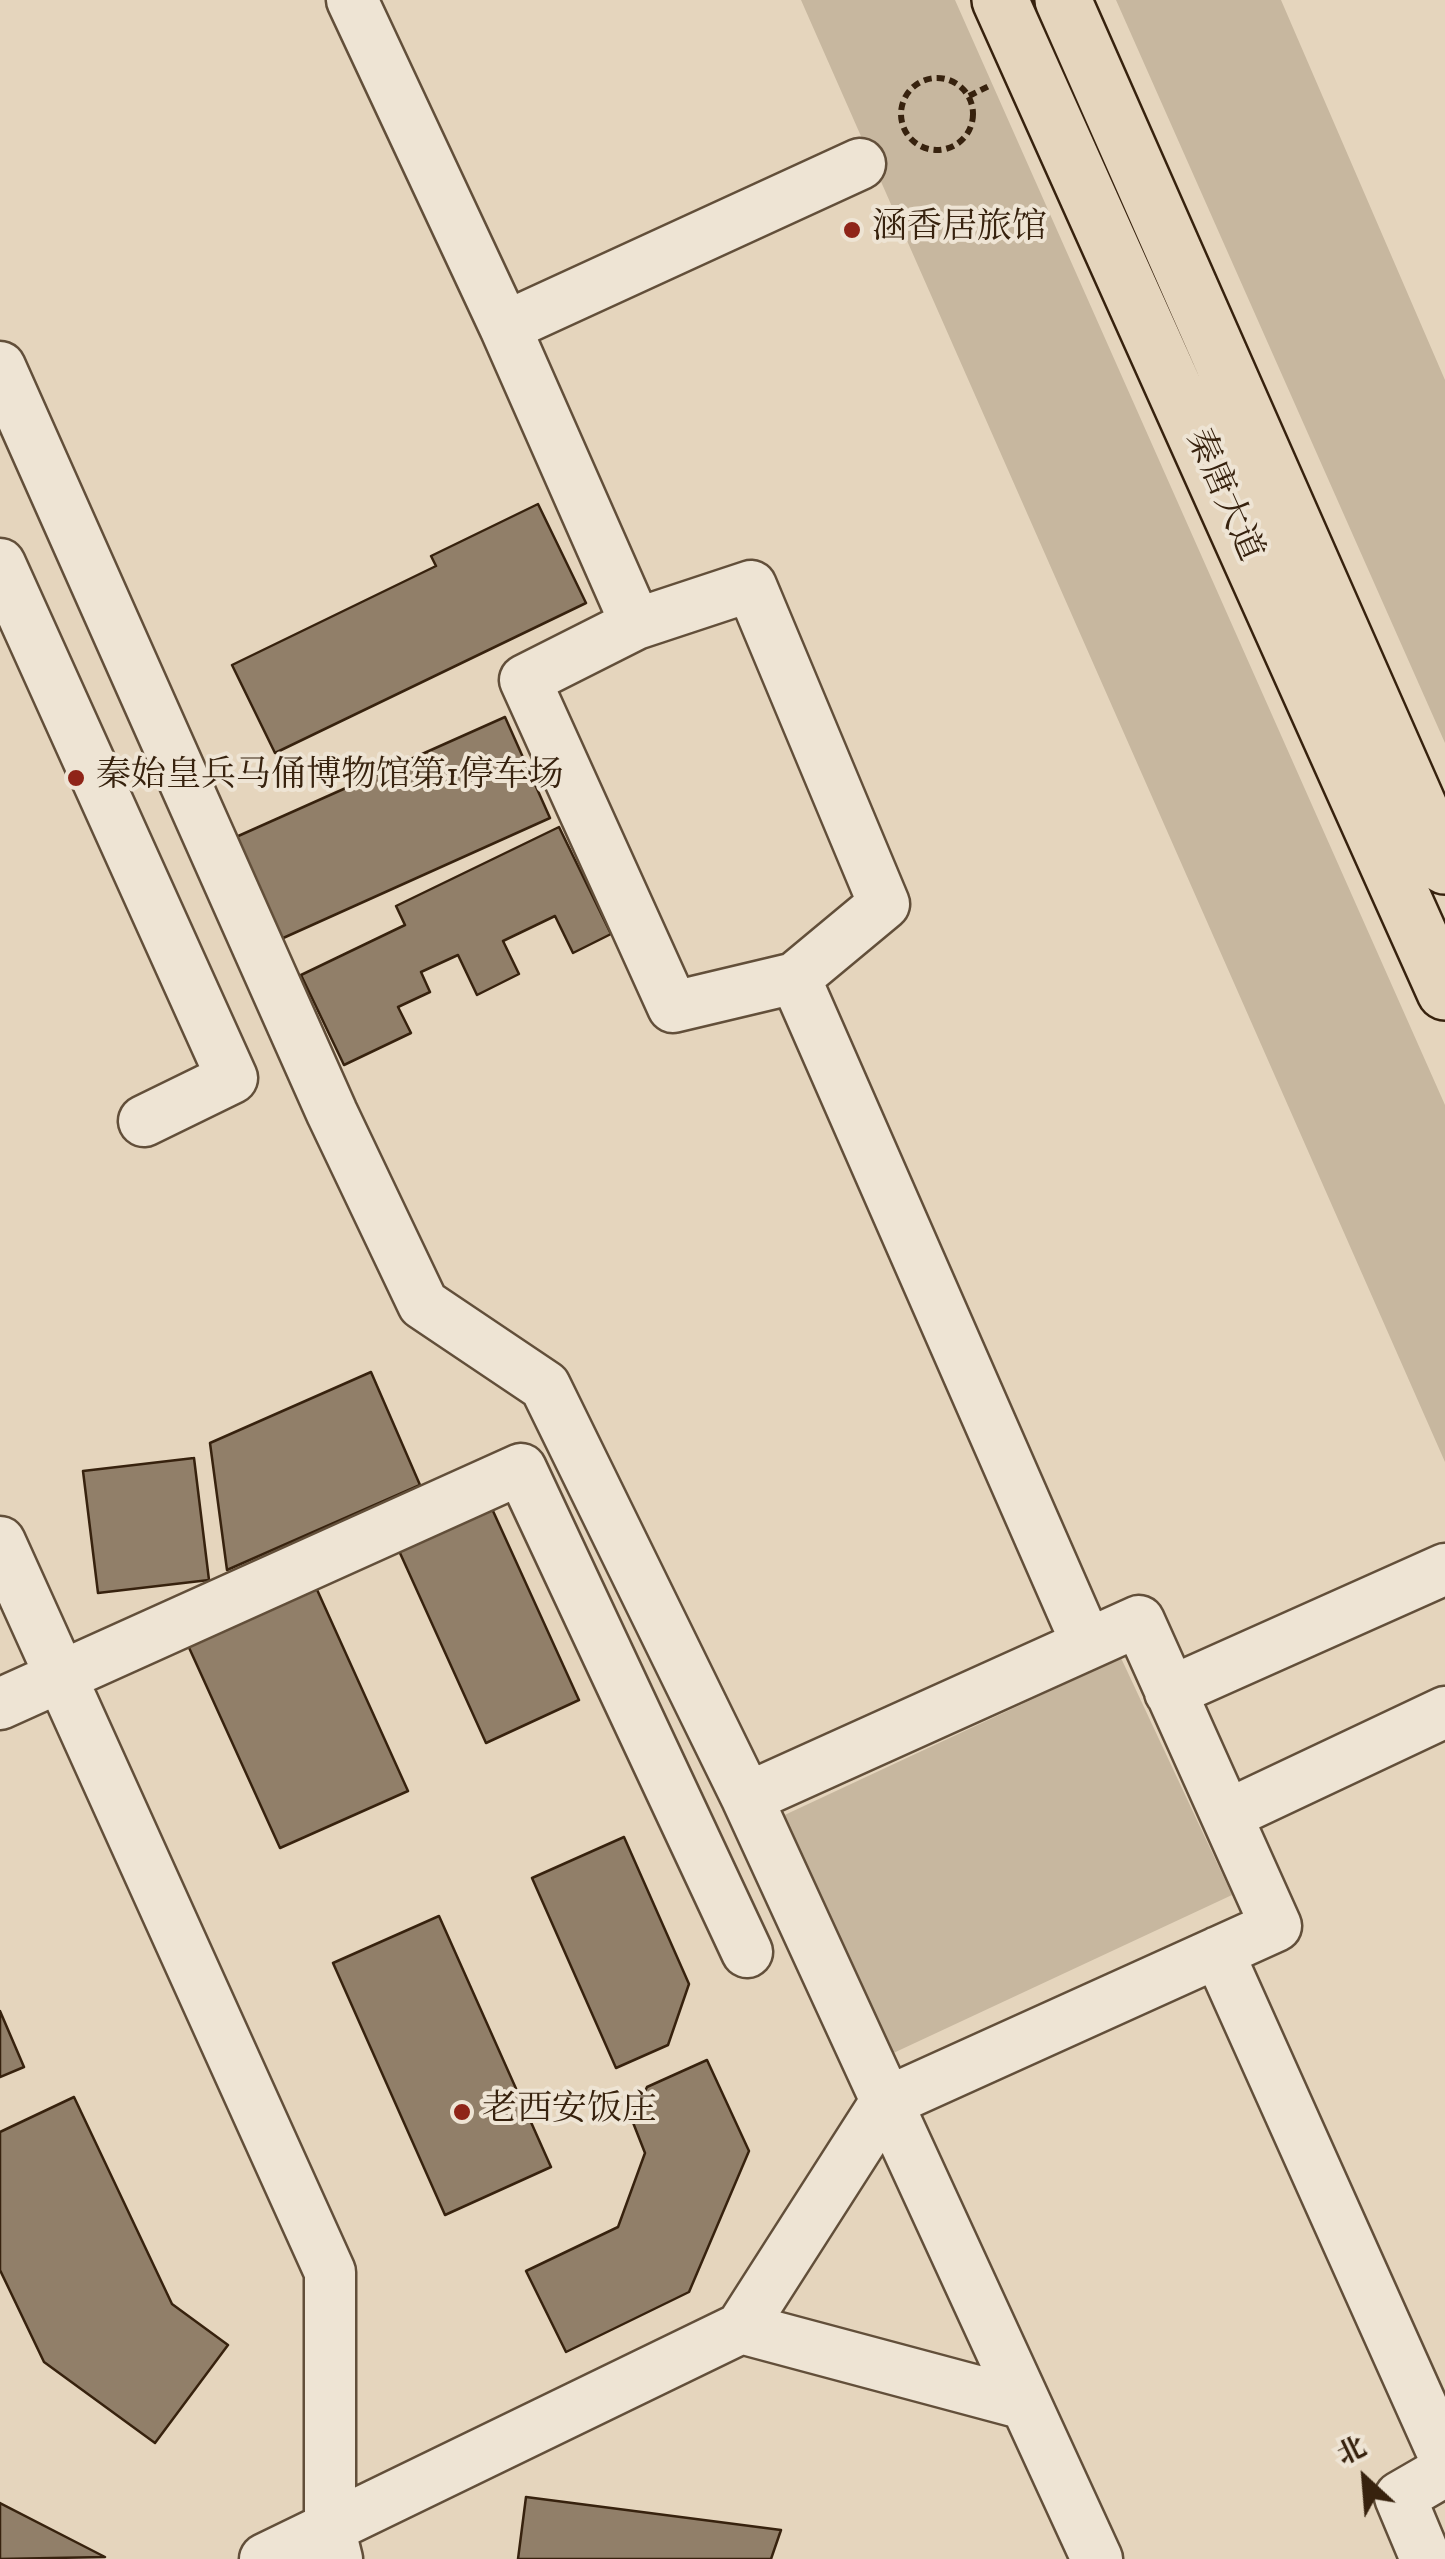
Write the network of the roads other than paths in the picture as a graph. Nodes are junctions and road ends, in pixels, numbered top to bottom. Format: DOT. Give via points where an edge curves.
graph roads {
  1 [pos="352,0"];
  2 [pos="1000,0"];
  3 [pos="1063,0"];
  4 [pos="860,164"];
  5 [pos="505,327"];
  6 [pos="0,367"];
  7 [pos="0,564"];
  8 [pos="636,624"];
  9 [pos="1445,866"];
  10 [pos="794,978"];
  11 [pos="1445,992"];
  12 [pos="144,1121"];
  13 [pos="0,1542"];
  14 [pos="1445,1569"];
  15 [pos="1087,1644"];
  16 [pos="62,1677"];
  17 [pos="1170,1692"];
  18 [pos="0,1704"];
  19 [pos="1445,1712"];
  20 [pos="748,1798"];
  21 [pos="1226,1815"];
  22 [pos="747,1952"];
  23 [pos="1218,1952"];
  24 [pos="885,2103"];
  25 [pos="741,2328"];
  26 [pos="1024,2404"];
  27 [pos="1445,2458"];
  28 [pos="1445,2470"];
  29 [pos="334,2545"];
  30 [pos="265,2559"];
  31 [pos="1097,2559"];
  32 [pos="1426,2559"];
  1 -- 5 [label="street"];
  2 -- 11 [label="main road, 秦唐大道"];
  3 -- 9 [label="main road, 秦唐大道"];
  4 -- 5 [label="street"];
  5 -- 8 [label="street"];
  6 -- 20 [label="street" via="423,1304 545,1386"];
  7 -- 12 [label="street" via="232,1078"];
  8 -- 10 [label="street" via="750,586 884,904"];
  8 -- 10 [label="street" via="525,680 672,1008"];
  10 -- 15 [label="street"];
  13 -- 16 [label="street"];
  14 -- 17 [label="street"];
  15 -- 17 [label="street" via="1139,1621"];
  15 -- 20 [label="street"];
  16 -- 18 [label="street"];
  16 -- 22 [label="street" via="520,1470"];
  16 -- 29 [label="street" via="330,2272"];
  17 -- 21 [label="street"];
  19 -- 21 [label="street"];
  20 -- 24 [label="street"];
  21 -- 23 [label="street" via="1276,1926"];
  23 -- 24 [label="street"];
  23 -- 27 [label="street"];
  24 -- 25 [label="street"];
  24 -- 26 [label="street"];
  25 -- 26 [label="street"];
  25 -- 29 [label="street"];
  26 -- 31 [label="street"];
  28 -- 32 [label="street" via="1400,2497"];
  29 -- 30 [label="street"];
}
